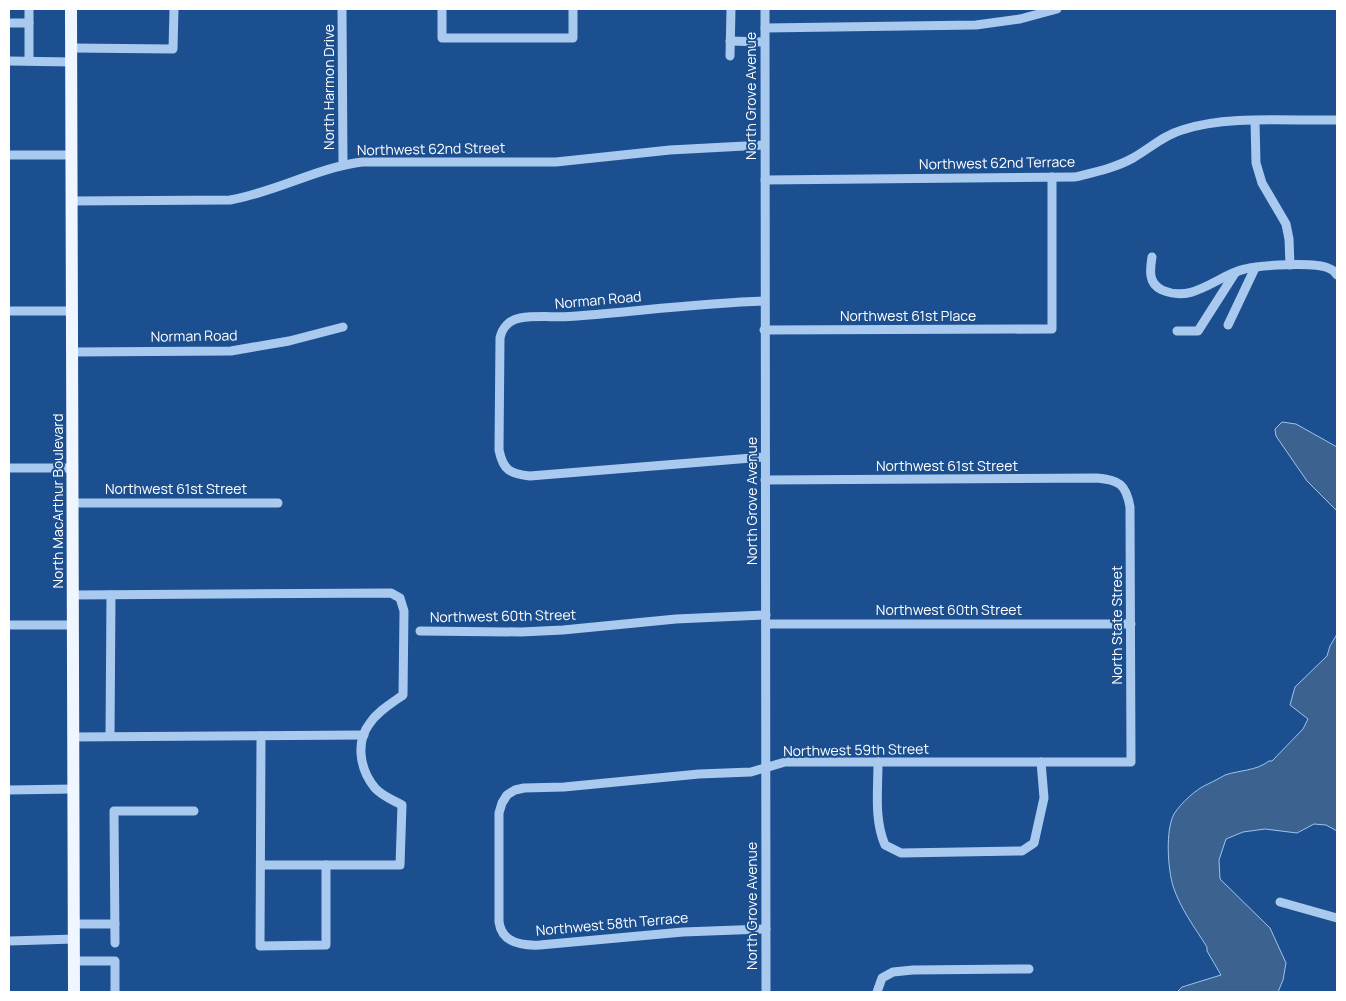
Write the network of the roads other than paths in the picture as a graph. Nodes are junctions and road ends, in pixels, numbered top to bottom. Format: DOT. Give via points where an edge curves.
graph roads {
  1 [pos="29,9"];
  2 [pos="72,9"];
  3 [pos="174,9"];
  4 [pos="342,9"];
  5 [pos="442,9"];
  6 [pos="573,9"];
  7 [pos="731,9"];
  8 [pos="765,9"];
  9 [pos="1054,9"];
  10 [pos="9,23"];
  11 [pos="29,23"];
  12 [pos="765,28"];
  13 [pos="730,41"];
  14 [pos="764,42"];
  15 [pos="72,48"];
  16 [pos="730,56"];
  17 [pos="9,61"];
  18 [pos="30,61"];
  19 [pos="72,62"];
  20 [pos="1337,120"];
  21 [pos="1255,121"];
  22 [pos="764,146"];
  23 [pos="72,155"];
  24 [pos="9,156"];
  25 [pos="343,164"];
  26 [pos="1052,177"];
  27 [pos="765,180"];
  28 [pos="72,201"];
  29 [pos="1152,257"];
  30 [pos="1290,265"];
  31 [pos="1255,268"];
  32 [pos="1235,273"];
  33 [pos="1337,275"];
  34 [pos="764,301"];
  35 [pos="72,311"];
  36 [pos="9,312"];
  37 [pos="1228,325"];
  38 [pos="343,327"];
  39 [pos="764,330"];
  40 [pos="1177,331"];
  41 [pos="73,352"];
  42 [pos="765,456"];
  43 [pos="9,468"];
  44 [pos="72,468"];
  45 [pos="765,480"];
  46 [pos="1125,489"];
  47 [pos="72,503"];
  48 [pos="278,504"];
  49 [pos="73,595"];
  50 [pos="110,595"];
  51 [pos="766,619"];
  52 [pos="1131,624"];
  53 [pos="9,625"];
  54 [pos="73,625"];
  55 [pos="420,631"];
  56 [pos="364,735"];
  57 [pos="110,736"];
  58 [pos="261,736"];
  59 [pos="73,737"];
  60 [pos="878,762"];
  61 [pos="1041,762"];
  62 [pos="1132,762"];
  63 [pos="766,768"];
  64 [pos="73,789"];
  65 [pos="9,790"];
  66 [pos="194,811"];
  67 [pos="261,865"];
  68 [pos="326,865"];
  69 [pos="499,866"];
  70 [pos="1280,902"];
  71 [pos="1337,918"];
  72 [pos="74,924"];
  73 [pos="114,924"];
  74 [pos="766,929"];
  75 [pos="74,939"];
  76 [pos="9,940"];
  77 [pos="115,942"];
  78 [pos="74,961"];
  79 [pos="1029,968"];
  80 [pos="74,992"];
  81 [pos="115,992"];
  82 [pos="766,992"];
  83 [pos="877,992"];
  1 -- 11 [label="street"];
  2 -- 15 [label="main road, North MacArthur Boulevard"];
  3 -- 15 [label="street" via="173,49"];
  4 -- 25 [label="street, North Harmon Drive"];
  5 -- 6 [label="street" via="442,38 573,38"];
  7 -- 13 [label="street"];
  8 -- 12 [label="street, North Grove Avenue"];
  9 -- 12 [label="street" via="1020,19 976,26"];
  10 -- 11 [label="street"];
  11 -- 18 [label="street"];
  12 -- 14 [label="street, North Grove Avenue"];
  13 -- 14 [label="street"];
  13 -- 16 [label="street"];
  14 -- 22 [label="street, North Grove Avenue"];
  15 -- 19 [label="main road, North MacArthur Boulevard"];
  17 -- 18 [label="street"];
  18 -- 19 [label="street"];
  19 -- 23 [label="main road, North MacArthur Boulevard"];
  20 -- 21 [label="street, Northwest 62nd Terrace"];
  21 -- 26 [label="street, Northwest 62nd Terrace" via="1215,122 1179,130 1115,166 1075,177"];
  21 -- 30 [label="street" via="1256,163 1262,184 1286,224"];
  22 -- 25 [label="street, Northwest 62nd Street" via="670,150 556,162"];
  22 -- 27 [label="street, North Grove Avenue"];
  23 -- 24 [label="street"];
  23 -- 28 [label="main road, North MacArthur Boulevard"];
  25 -- 28 [label="street, Northwest 62nd Street" via="253,196 230,200"];
  26 -- 27 [label="street, Northwest 62nd Terrace"];
  26 -- 39 [label="street, Northwest 61st Place" via="1052,329"];
  27 -- 34 [label="street, North Grove Avenue"];
  28 -- 35 [label="main road, North MacArthur Boulevard"];
  29 -- 32 [label="street" via="1151,278 1156,287 1168,292 1198,290"];
  30 -- 31 [label="street"];
  30 -- 33 [label="street" via="1328,267"];
  31 -- 32 [label="street"];
  31 -- 37 [label="street"];
  32 -- 40 [label="street" via="1198,331"];
  34 -- 39 [label="street, North Grove Avenue"];
  34 -- 42 [label="street, Norman Road" via="717,302 576,317 519,318 508,323 500,338 499,450 501,462 509,471 530,476"];
  35 -- 36 [label="street"];
  35 -- 41 [label="main road, North MacArthur Boulevard"];
  38 -- 41 [label="street, Norman Road" via="290,341 231,351"];
  39 -- 42 [label="street, North Grove Avenue"];
  41 -- 44 [label="main road, North MacArthur Boulevard"];
  42 -- 45 [label="street, North Grove Avenue"];
  43 -- 44 [label="street"];
  44 -- 47 [label="main road, North MacArthur Boulevard"];
  45 -- 46 [label="street, Northwest 61st Street" via="1097,478 1117,482"];
  45 -- 51 [label="street, North Grove Avenue"];
  46 -- 52 [label="street, North State Street" via="1130,507"];
  47 -- 48 [label="street, Northwest 61st Street"];
  47 -- 49 [label="main road, North MacArthur Boulevard"];
  49 -- 50 [label="street"];
  49 -- 54 [label="main road, North MacArthur Boulevard"];
  50 -- 56 [label="street" via="391,593 400,598 404,611 403,695 370,722"];
  50 -- 57 [label="street"];
  51 -- 52 [label="street, Northwest 60th Street"];
  51 -- 55 [label="street, Northwest 60th Street" via="676,618 521,632"];
  51 -- 63 [label="street, North Grove Avenue"];
  52 -- 62 [label="street, North State Street"];
  53 -- 54 [label="street"];
  54 -- 59 [label="main road, North MacArthur Boulevard"];
  56 -- 58 [label="street"];
  56 -- 68 [label="street" via="361,752 367,776 385,796 402,805 400,865"];
  57 -- 58 [label="street"];
  57 -- 59 [label="street"];
  58 -- 67 [label="street"];
  59 -- 64 [label="main road, North MacArthur Boulevard"];
  60 -- 61 [label="street, Northwest 59th Street"];
  60 -- 61 [label="street" via="878,819 884,845 901,853 933,854 1022,851 1034,843 1044,798"];
  60 -- 63 [label="street, Northwest 59th Street" via="785,762"];
  61 -- 62 [label="street, Northwest 59th Street"];
  63 -- 69 [label="street, Northwest 59th Street" via="751,772 515,790 507,795 499,813"];
  63 -- 74 [label="street, North Grove Avenue"];
  64 -- 65 [label="street"];
  64 -- 72 [label="main road, North MacArthur Boulevard"];
  66 -- 73 [label="street" via="114,811"];
  67 -- 68 [label="street"];
  67 -- 68 [label="street" via="260,946 326,945"];
  69 -- 74 [label="street, Northwest 58th Terrace" via="501,931 518,944"];
  70 -- 71 [label="street"];
  72 -- 73 [label="street"];
  72 -- 75 [label="main road, North MacArthur Boulevard"];
  73 -- 77 [label="street"];
  74 -- 82 [label="street, North Grove Avenue"];
  75 -- 76 [label="street"];
  75 -- 78 [label="main road, North MacArthur Boulevard"];
  78 -- 80 [label="main road, North MacArthur Boulevard"];
  78 -- 81 [label="street" via="115,961"];
  79 -- 83 [label="street" via="893,972 882,978"];
}
